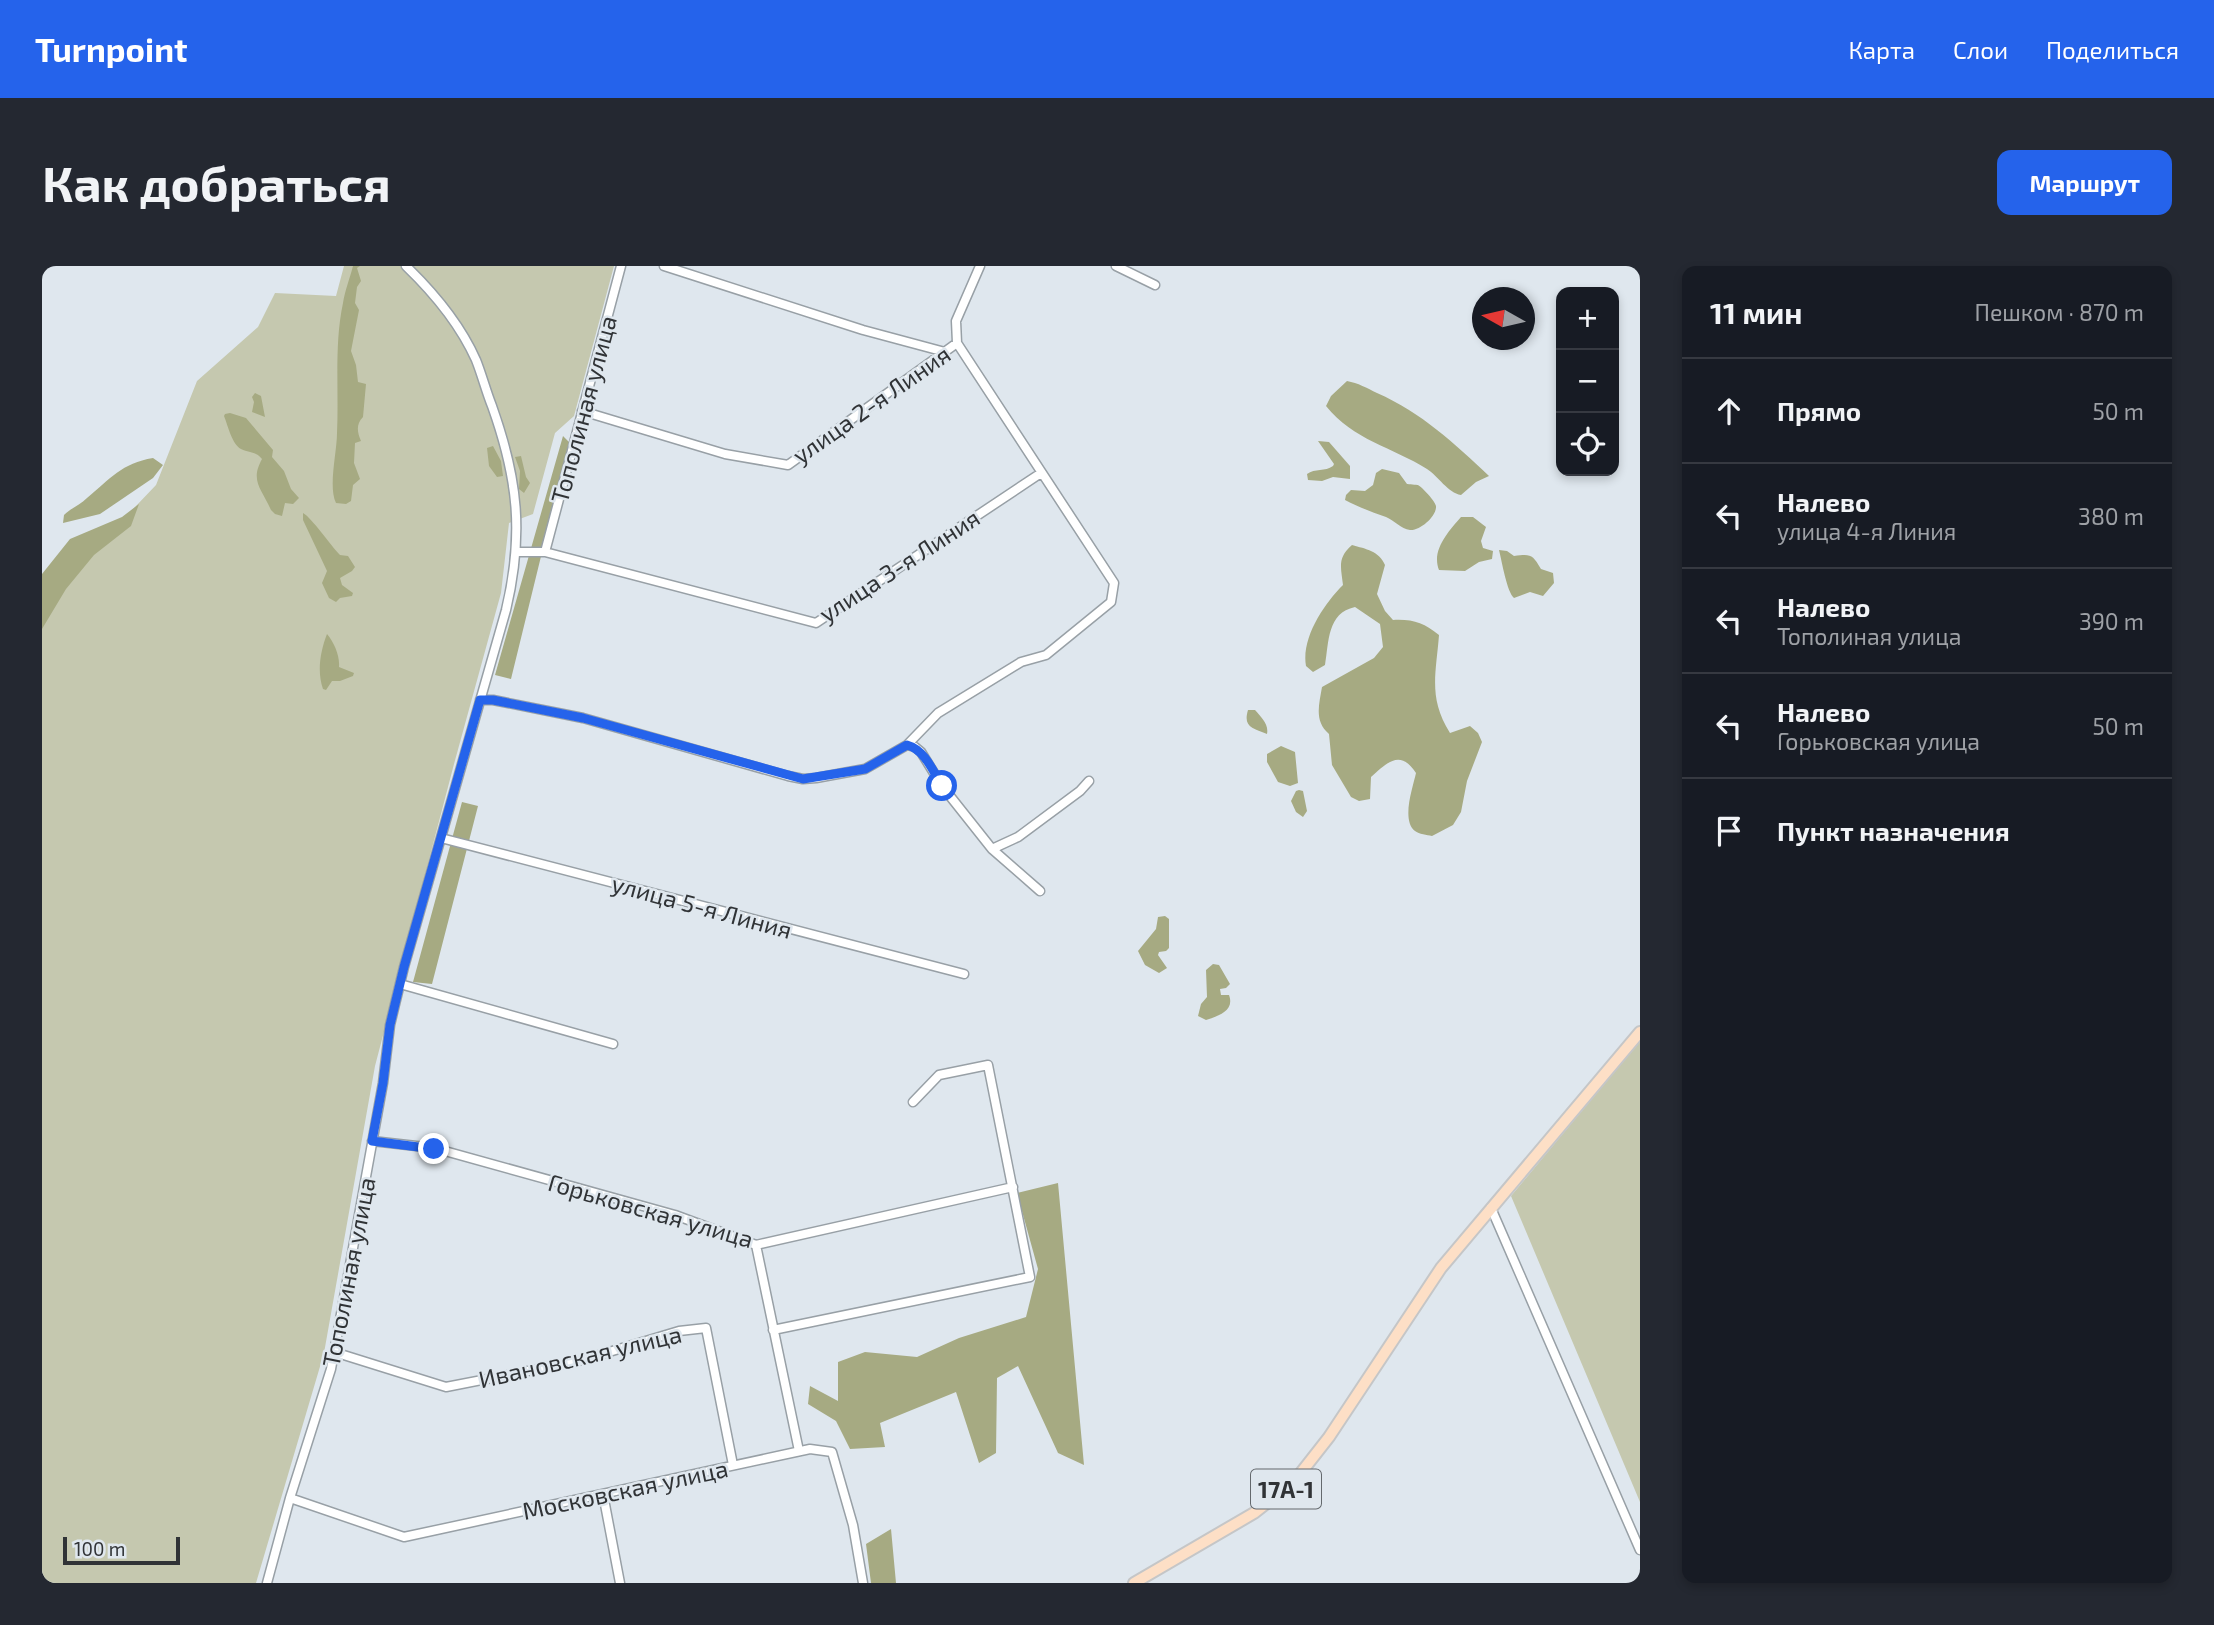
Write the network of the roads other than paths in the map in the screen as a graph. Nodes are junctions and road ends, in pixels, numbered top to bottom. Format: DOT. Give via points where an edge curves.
graph roads {
  1 [pos="406,266"];
  2 [pos="621,266"];
  3 [pos="664,266"];
  4 [pos="980,266"];
  5 [pos="1116,266"];
  6 [pos="1155,285"];
  7 [pos="957,343"];
  8 [pos="945,352"];
  9 [pos="582,411"];
  10 [pos="1041,473"];
  11 [pos="516,552"];
  12 [pos="545,552"];
  13 [pos="480,700"];
  14 [pos="907,745"];
  15 [pos="1088,781"];
  16 [pos="441,838"];
  17 [pos="992,849"];
  18 [pos="1040,891"];
  19 [pos="964,974"];
  20 [pos="400,984"];
  21 [pos="1640,1032"];
  22 [pos="613,1044"];
  23 [pos="913,1102"];
  24 [pos="372,1141"];
  25 [pos="1013,1186"];
  26 [pos="1492,1208"];
  27 [pos="756,1245"];
  28 [pos="773,1331"];
  29 [pos="334,1352"];
  30 [pos="799,1451"];
  31 [pos="733,1465"];
  32 [pos="603,1494"];
  33 [pos="290,1498"];
  34 [pos="1640,1550"];
  35 [pos="267,1583"];
  36 [pos="620,1583"];
  37 [pos="863,1583"];
  38 [pos="1134,1583"];
  1 -- 11 [label="street, Тополиная улица" via="435,296 476,361 512,474"];
  2 -- 9 [label="street, Тополиная улица"];
  3 -- 8 [label="street"];
  4 -- 7 [label="street" via="956,321"];
  5 -- 6 [label="street"];
  7 -- 8 [label="street, улица 2-я Линия"];
  7 -- 10 [label="street"];
  8 -- 9 [label="street, улица 2-я Линия" via="788,465 725,454"];
  9 -- 12 [label="street, Тополиная улица"];
  10 -- 12 [label="street, улица 3-я Линия" via="816,623"];
  10 -- 14 [label="street" via="1114,583 1111,602 1046,655 1021,662 938,713"];
  11 -- 12 [label="street, улица 3-я Линия"];
  11 -- 13 [label="street, Тополиная улица" via="506,610"];
  13 -- 14 [label="street" via="583,718 803,779 865,769"];
  13 -- 16 [label="street, Тополиная улица"];
  14 -- 17 [label="street" via="921,752"];
  15 -- 17 [label="street" via="1018,837"];
  16 -- 19 [label="street, улица 5-я Линия"];
  16 -- 20 [label="street, Тополиная улица"];
  17 -- 18 [label="street"];
  20 -- 22 [label="street"];
  20 -- 24 [label="street, Тополиная улица"];
  21 -- 26 [label="main road, 17А-1"];
  23 -- 25 [label="street" via="939,1075 988,1065"];
  24 -- 27 [label="street, Горьковская улица" via="434,1149 675,1215"];
  24 -- 29 [label="street, Тополиная улица"];
  25 -- 27 [label="street, Горьковская улица"];
  25 -- 28 [label="street" via="1030,1277"];
  26 -- 34 [label="street"];
  26 -- 38 [label="main road, 17А-1" via="1441,1268 1300,1474 1254,1513"];
  27 -- 28 [label="street"];
  28 -- 30 [label="street"];
  29 -- 31 [label="street, Ивановская улица" via="446,1387 579,1362 679,1331 706,1328"];
  29 -- 33 [label="street, Тополиная улица"];
  30 -- 31 [label="street, Московская улица"];
  30 -- 37 [label="street, Московская улица" via="832,1452 853,1525"];
  31 -- 32 [label="street, Московская улица"];
  32 -- 33 [label="street, Московская улица" via="404,1537"];
  32 -- 36 [label="street"];
  33 -- 35 [label="street, Тополиная улица"];
}
